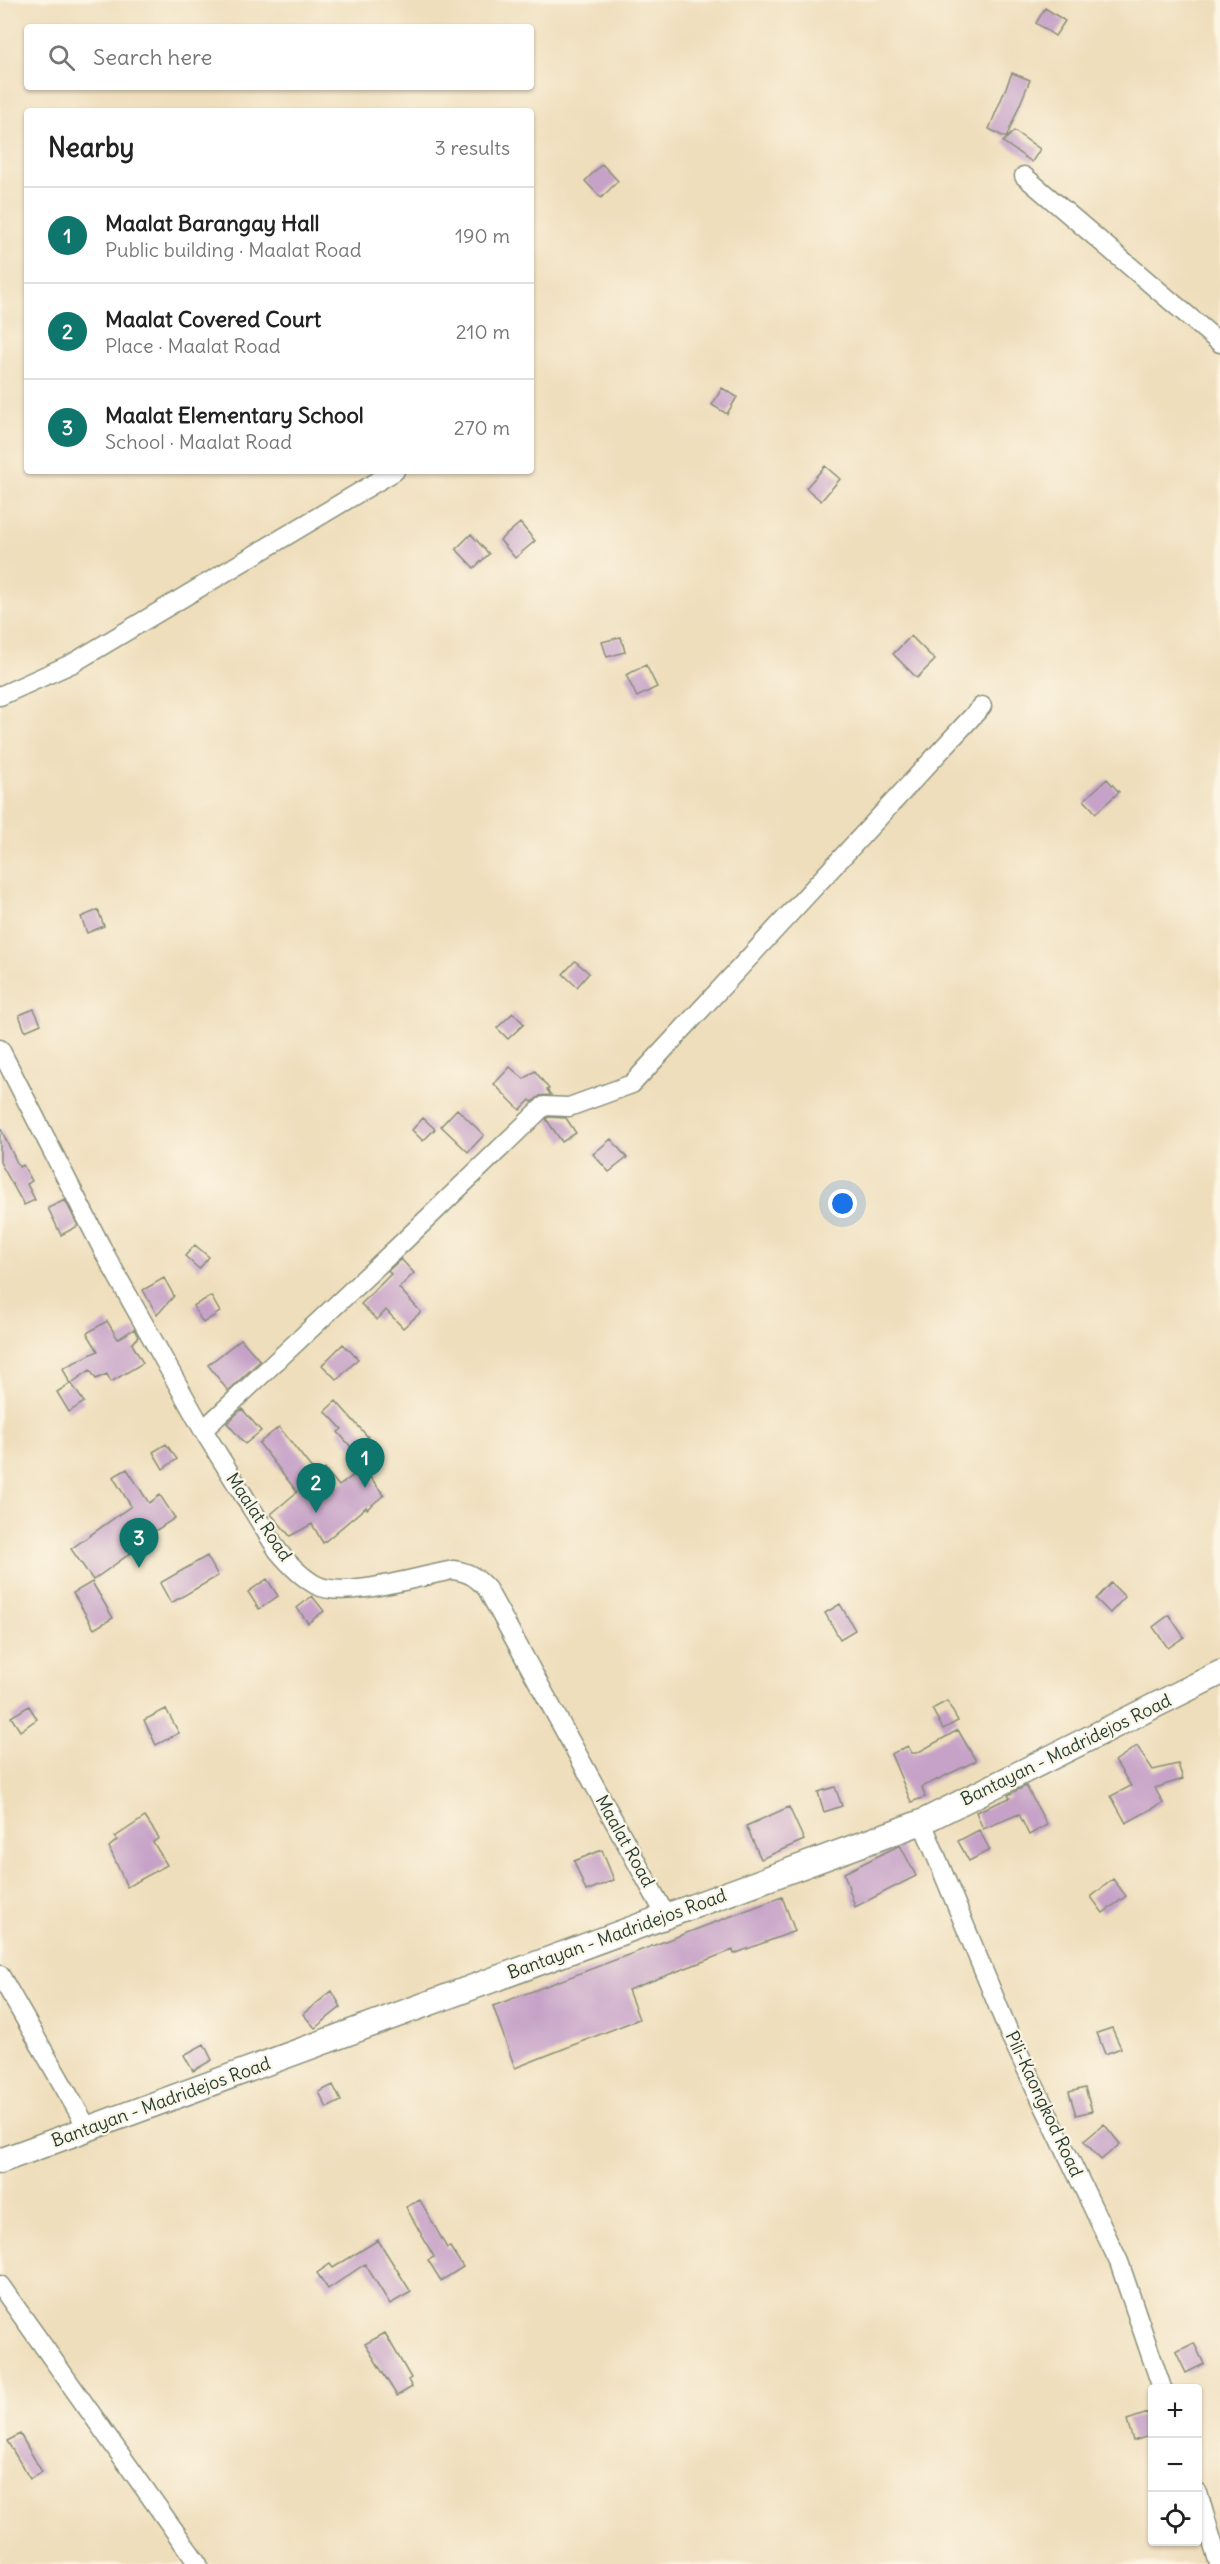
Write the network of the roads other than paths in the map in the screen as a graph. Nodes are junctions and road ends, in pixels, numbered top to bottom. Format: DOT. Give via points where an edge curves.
graph roads {
  1 [pos="1024,176"];
  2 [pos="1220,343"];
  3 [pos="390,474"];
  4 [pos="0,696"];
  5 [pos="982,706"];
  6 [pos="0,1049"];
  7 [pos="203,1430"];
  8 [pos="1220,1673"];
  9 [pos="922,1822"];
  10 [pos="666,1916"];
  11 [pos="0,1975"];
  12 [pos="88,2129"];
  13 [pos="0,2162"];
  14 [pos="0,2285"];
  15 [pos="1161,2384"];
  16 [pos="1202,2509"];
  17 [pos="198,2564"];
  18 [pos="1219,2564"];
  1 -- 2 [label="street"];
  3 -- 4 [label="street" via="73,663"];
  5 -- 7 [label="street" via="632,1084 569,1107 544,1106"];
  6 -- 7 [label="street, Maalat Road" via="106,1256"];
  7 -- 10 [label="street, Maalat Road" via="278,1551 318,1586 352,1591 453,1570 477,1578 487,1589"];
  8 -- 9 [label="main road, Bantayan - Madridejos Road"];
  9 -- 10 [label="main road, Bantayan - Madridejos Road"];
  9 -- 15 [label="street, Pili-Kaongkod Road" via="1010,2034 1119,2262"];
  10 -- 12 [label="main road, Bantayan - Madridejos Road"];
  11 -- 12 [label="street"];
  12 -- 13 [label="main road, Bantayan - Madridejos Road"];
  14 -- 17 [label="street"];
  16 -- 18 [label="street"];
}
